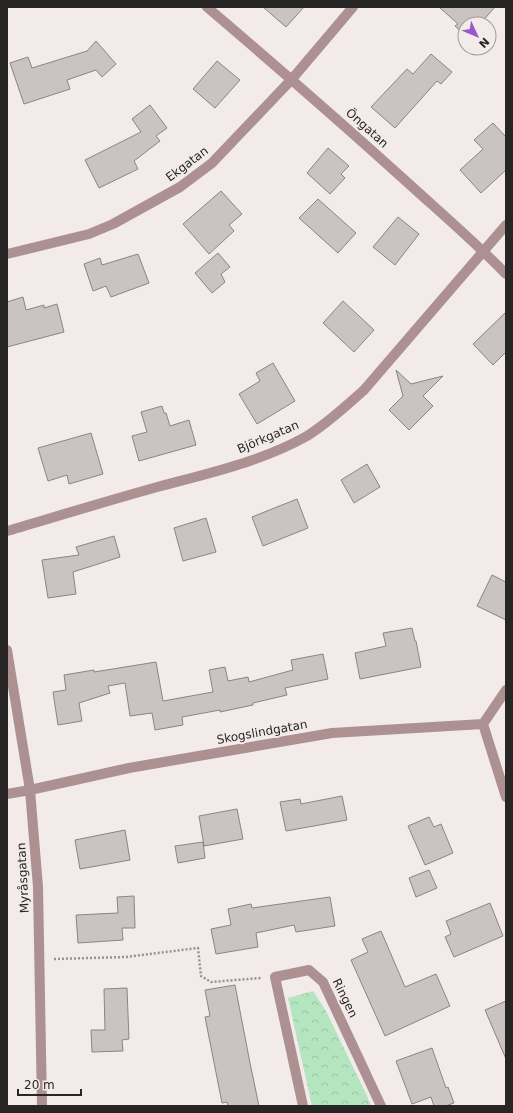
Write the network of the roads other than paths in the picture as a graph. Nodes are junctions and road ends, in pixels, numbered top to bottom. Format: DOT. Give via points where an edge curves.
graph roads {
  1 [pos="207,7"];
  2 [pos="353,7"];
  3 [pos="292,79"];
  4 [pos="506,225"];
  5 [pos="483,250"];
  6 [pos="7,254"];
  7 [pos="506,274"];
  8 [pos="7,531"];
  9 [pos="7,650"];
  10 [pos="506,690"];
  11 [pos="483,724"];
  12 [pos="30,790"];
  13 [pos="7,794"];
  14 [pos="506,797"];
  15 [pos="42,1106"];
  16 [pos="303,1106"];
  17 [pos="381,1106"];
  1 -- 3 [label="street, Öngatan"];
  2 -- 3 [label="street, Ekgatan"];
  3 -- 5 [label="street, Öngatan"];
  3 -- 6 [label="street, Ekgatan" via="212,163 180,187 113,224 89,234"];
  4 -- 5 [label="street, Björkgatan"];
  5 -- 7 [label="street, Öngatan"];
  5 -- 8 [label="street, Björkgatan" via="364,390 339,413 307,435 272,452 226,468"];
  9 -- 12 [label="street, Myråsgatan"];
  10 -- 11 [label="street"];
  11 -- 12 [label="street, Skogslindgatan" via="332,732 129,768"];
  11 -- 14 [label="street"];
  12 -- 13 [label="street, Skogslindgatan"];
  12 -- 15 [label="street, Myråsgatan" via="38,887"];
  16 -- 17 [label="street, Ringen" via="276,977 309,970 323,982"];
}
